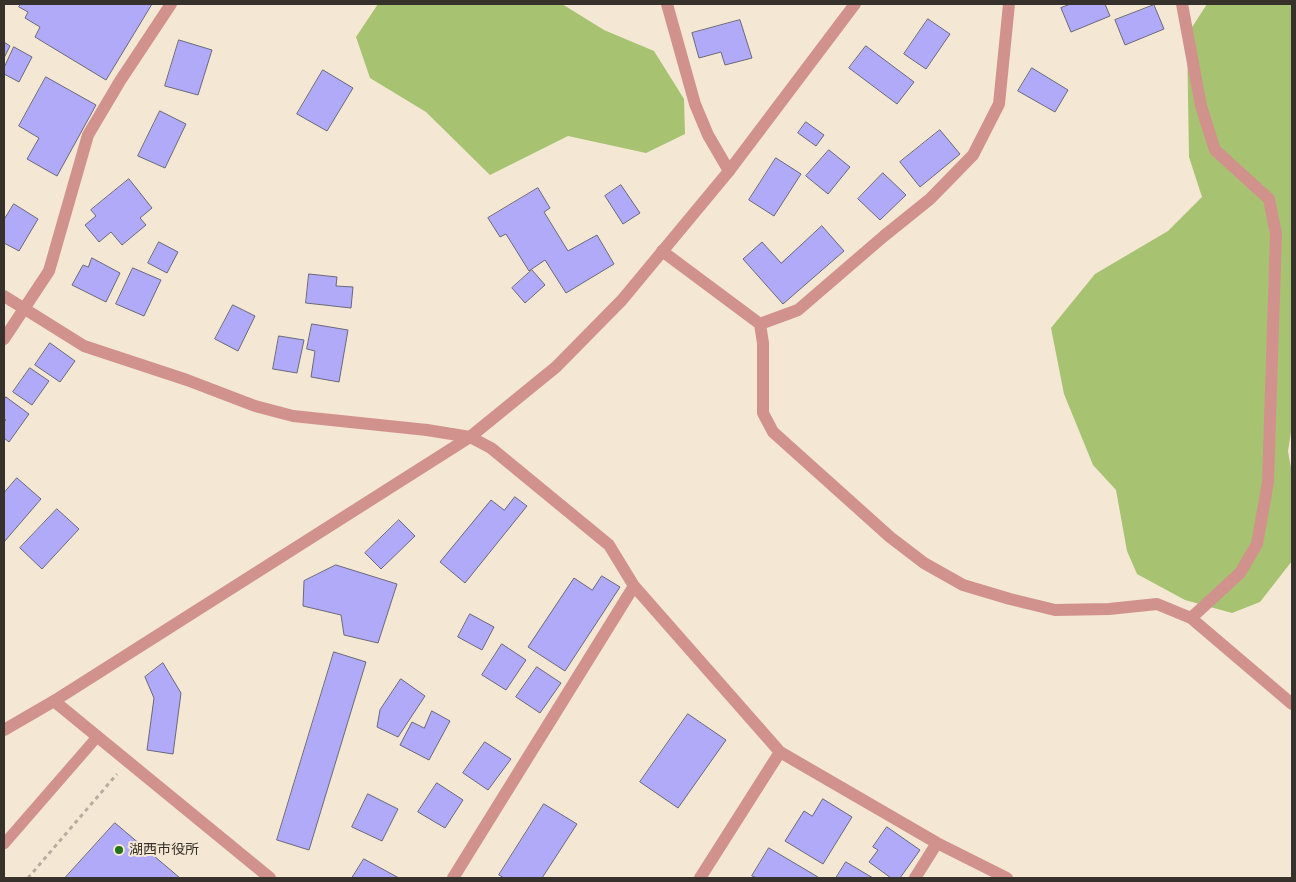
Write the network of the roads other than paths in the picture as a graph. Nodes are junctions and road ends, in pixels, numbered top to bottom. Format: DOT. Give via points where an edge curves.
graph roads {
  1 [pos="171,4"];
  2 [pos="667,4"];
  3 [pos="855,4"];
  4 [pos="1010,4"];
  5 [pos="1182,4"];
  6 [pos="729,171"];
  7 [pos="662,251"];
  8 [pos="4,296"];
  9 [pos="24,309"];
  10 [pos="760,324"];
  11 [pos="4,339"];
  12 [pos="470,437"];
  13 [pos="634,586"];
  14 [pos="1191,618"];
  15 [pos="54,701"];
  16 [pos="1292,704"];
  17 [pos="4,730"];
  18 [pos="97,737"];
  19 [pos="780,752"];
  20 [pos="937,843"];
  21 [pos="4,844"];
  22 [pos="270,878"];
  23 [pos="452,878"];
  24 [pos="700,878"];
  25 [pos="914,878"];
  26 [pos="1007,878"];
  1 -- 9 [label="street" via="88,135 49,271"];
  2 -- 6 [label="street" via="696,104 708,135"];
  3 -- 6 [label="street"];
  4 -- 10 [label="street" via="999,104 973,155 930,199 798,310"];
  5 -- 14 [label="street" via="1201,106 1215,150 1270,199 1276,234 1268,482 1257,544 1240,573"];
  6 -- 7 [label="street"];
  7 -- 10 [label="street"];
  7 -- 12 [label="street" via="622,300 556,367"];
  8 -- 9 [label="street"];
  9 -- 11 [label="street"];
  9 -- 12 [label="street" via="84,346 255,406 293,416"];
  10 -- 14 [label="street" via="763,413 773,432 890,537 924,563 963,584 1055,610 1158,604"];
  12 -- 13 [label="street" via="491,448 610,545"];
  12 -- 15 [label="street"];
  13 -- 19 [label="street"];
  13 -- 23 [label="street"];
  14 -- 16 [label="street"];
  15 -- 17 [label="street"];
  15 -- 18 [label="street"];
  18 -- 21 [label="lane"];
  18 -- 22 [label="street"];
  19 -- 20 [label="street"];
  19 -- 24 [label="street"];
  20 -- 25 [label="street"];
  20 -- 26 [label="street"];
}
